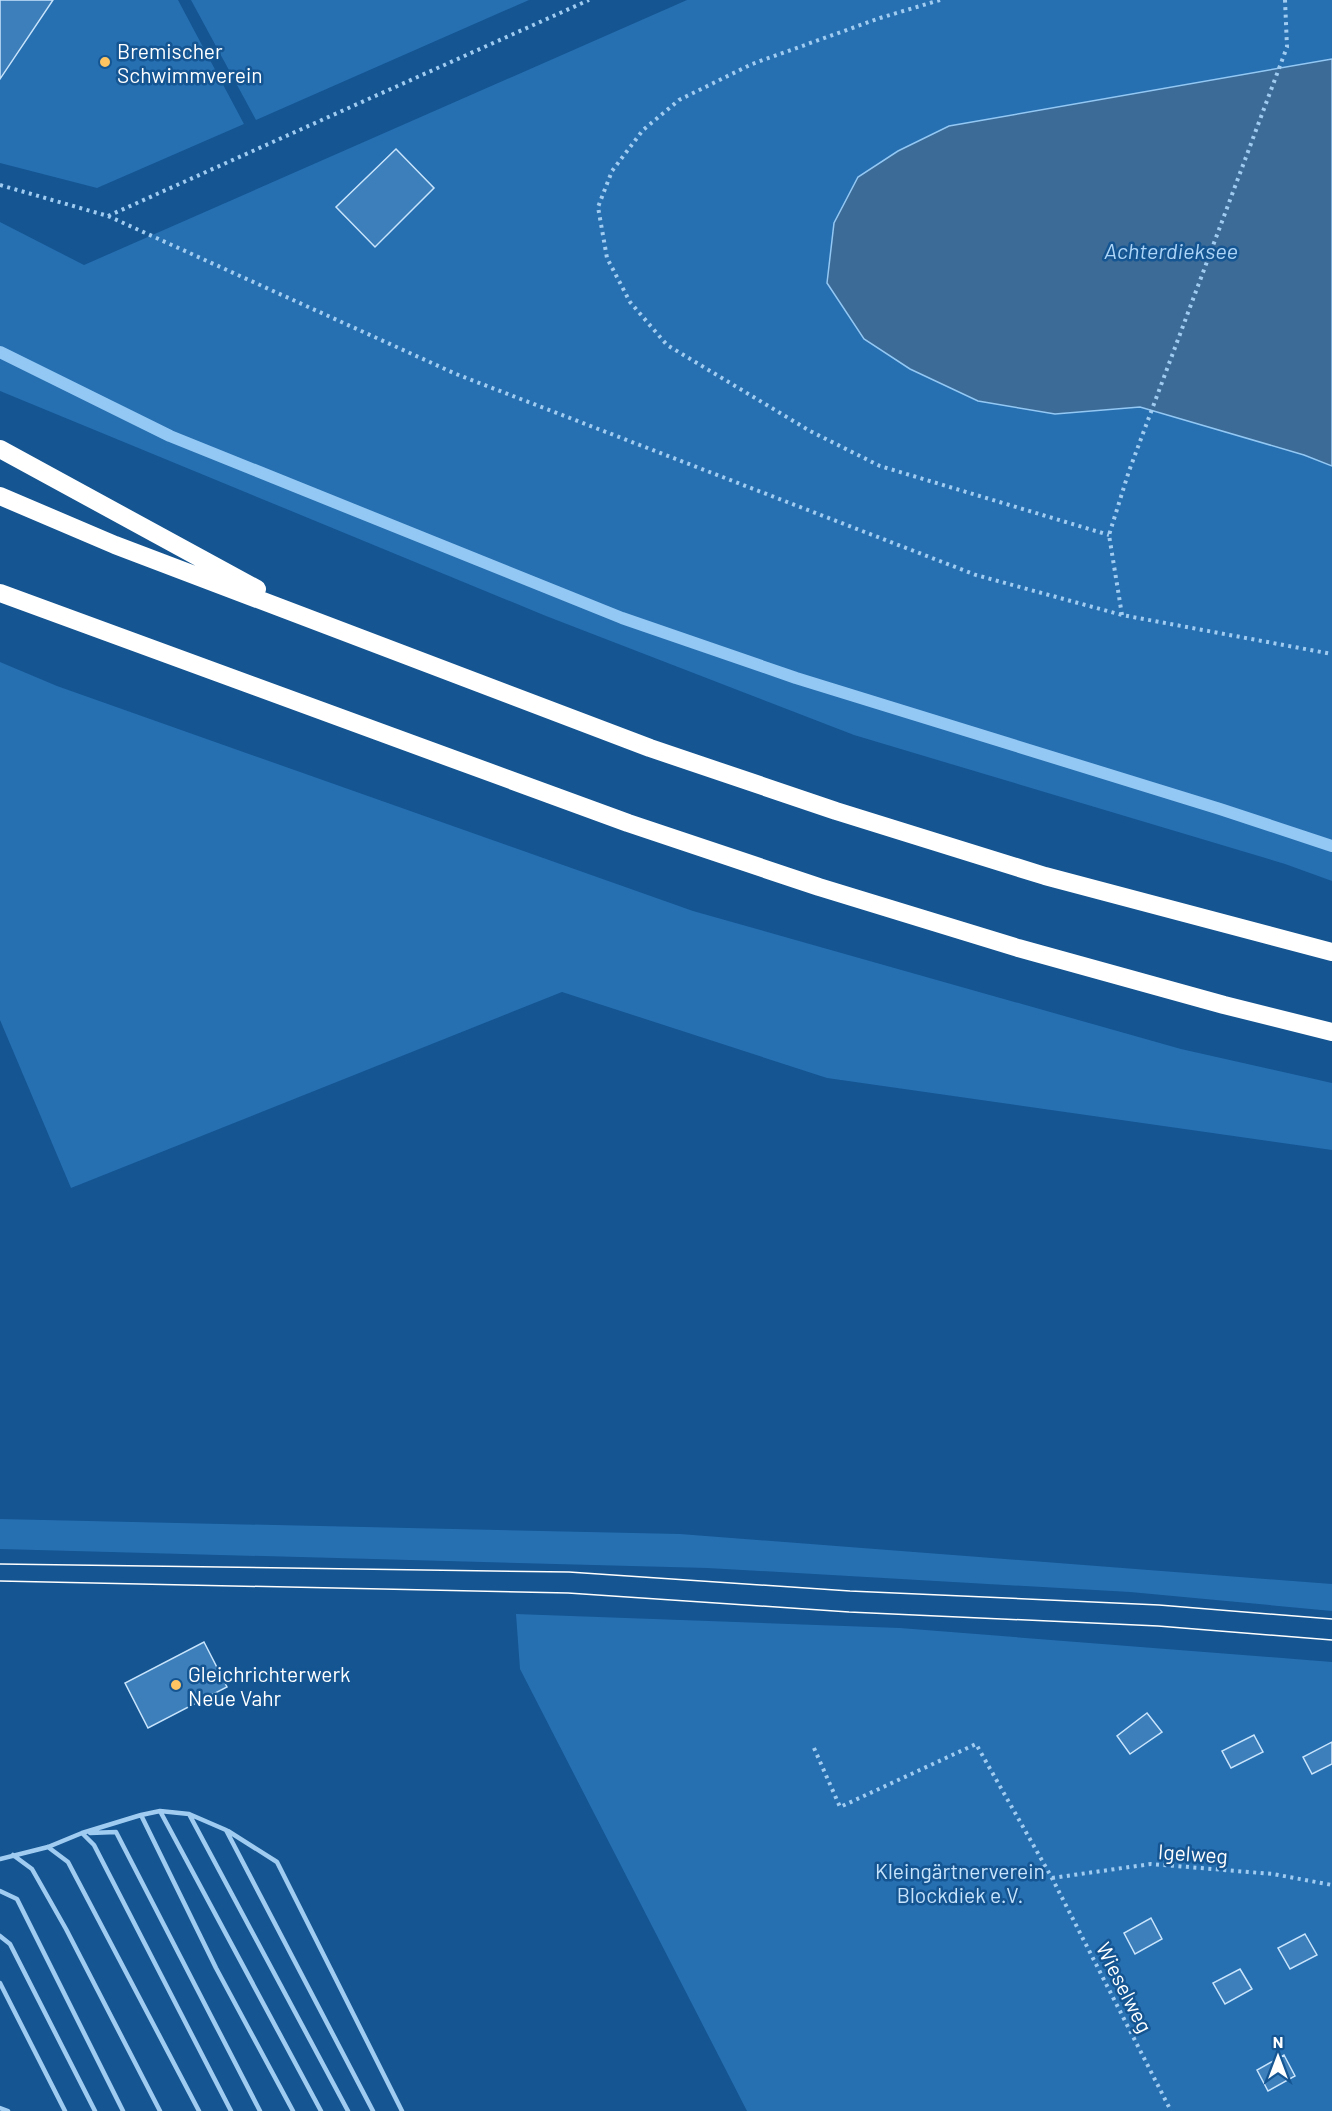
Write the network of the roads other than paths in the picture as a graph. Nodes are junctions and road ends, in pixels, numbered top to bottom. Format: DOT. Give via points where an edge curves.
graph roads {
  1 [pos="0,449"];
  2 [pos="0,496"];
  3 [pos="0,585"];
  4 [pos="0,593"];
  5 [pos="81,622"];
  6 [pos="322,624"];
  7 [pos="1332,952"];
  8 [pos="1332,1032"];
  9 [pos="160,1811"];
  10 [pos="189,1814"];
  11 [pos="141,1815"];
  12 [pos="226,1830"];
  13 [pos="82,1833"];
  14 [pos="48,1847"];
  15 [pos="13,1855"];
  16 [pos="0,1859"];
  17 [pos="0,1891"];
  18 [pos="0,1936"];
  19 [pos="0,1983"];
  20 [pos="0,2108"];
  21 [pos="8,2111"];
  22 [pos="64,2111"];
  23 [pos="95,2111"];
  24 [pos="123,2111"];
  25 [pos="159,2111"];
  26 [pos="199,2111"];
  27 [pos="231,2111"];
  28 [pos="260,2111"];
  29 [pos="293,2111"];
  30 [pos="321,2111"];
  31 [pos="348,2111"];
  32 [pos="373,2111"];
  33 [pos="402,2111"];
  1 -- 6 [label="highway"];
  2 -- 6 [label="highway"];
  3 -- 5 [label="highway"];
  4 -- 5 [label="highway"];
  5 -- 8 [label="highway" via="628,823 819,887 1018,948"];
  6 -- 7 [label="highway" via="650,748 836,811 1046,876"];
  9 -- 10 [label="lane"];
  9 -- 11 [label="lane"];
  9 -- 30 [label="lane"];
  10 -- 12 [label="lane"];
  10 -- 31 [label="lane"];
  11 -- 13 [label="lane"];
  11 -- 29 [label="lane" via="216,1968"];
  12 -- 32 [label="lane"];
  12 -- 33 [label="lane" via="277,1862"];
  13 -- 14 [label="lane"];
  13 -- 27 [label="lane" via="94,1845"];
  13 -- 28 [label="lane" via="116,1832"];
  14 -- 15 [label="lane"];
  14 -- 26 [label="lane" via="68,1862"];
  15 -- 16 [label="lane"];
  15 -- 25 [label="lane" via="32,1869"];
  17 -- 24 [label="lane" via="17,1899"];
  18 -- 23 [label="lane" via="10,1944"];
  19 -- 22 [label="lane"];
  20 -- 21 [label="lane"];
}
